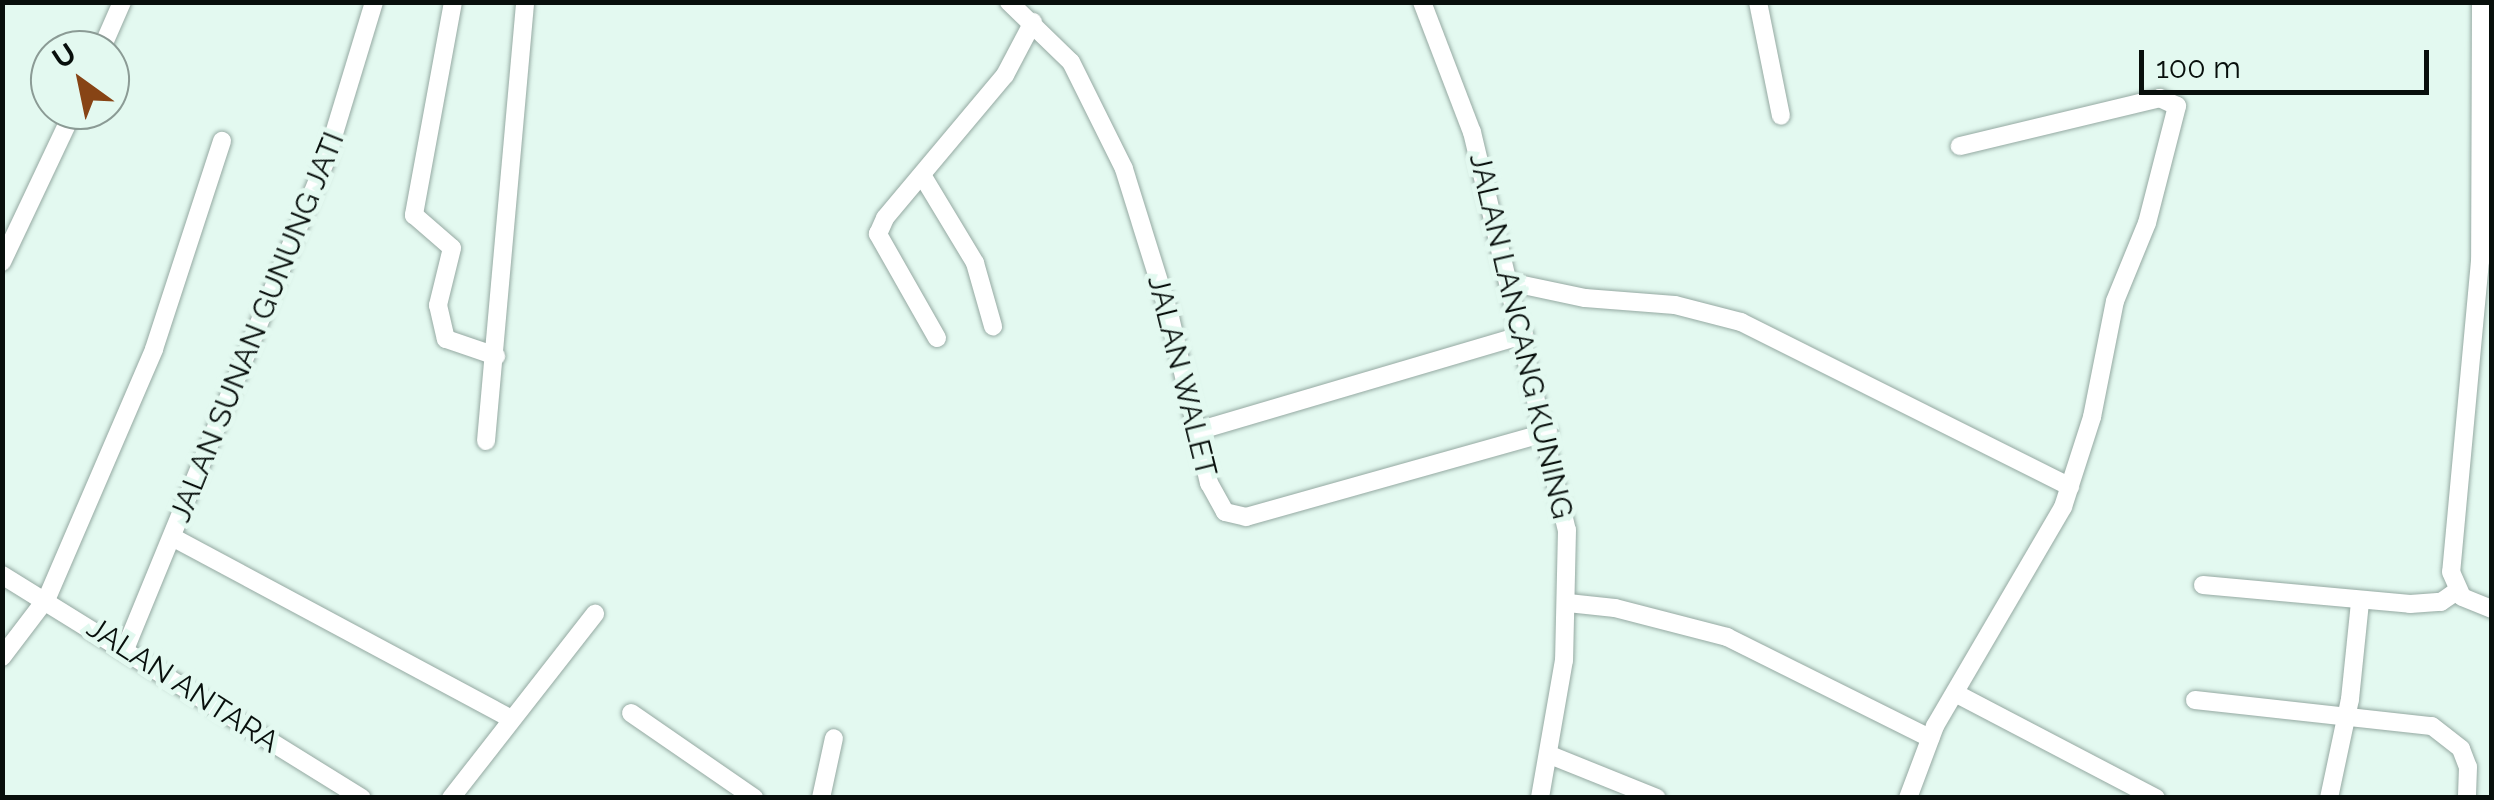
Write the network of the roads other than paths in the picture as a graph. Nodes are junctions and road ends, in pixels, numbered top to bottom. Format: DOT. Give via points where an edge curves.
graph roads {
  1 [pos="122,2"];
  2 [pos="374,2"];
  3 [pos="454,2"];
  4 [pos="525,2"];
  5 [pos="1009,2"];
  6 [pos="1422,2"];
  7 [pos="1758,2"];
  8 [pos="2481,2"];
  9 [pos="1033,22"];
  10 [pos="110,30"];
  11 [pos="1780,116"];
  12 [pos="65,130"];
  13 [pos="222,141"];
  14 [pos="1960,146"];
  15 [pos="922,175"];
  16 [pos="2,262"];
  17 [pos="1509,282"];
  18 [pos="993,326"];
  19 [pos="2484,326"];
  20 [pos="1524,335"];
  21 [pos="936,338"];
  22 [pos="496,356"];
  23 [pos="1197,431"];
  24 [pos="1548,432"];
  25 [pos="486,441"];
  26 [pos="2070,488"];
  27 [pos="174,538"];
  28 [pos="2,576"];
  29 [pos="2203,585"];
  30 [pos="2457,590"];
  31 [pos="47,598"];
  32 [pos="2360,602"];
  33 [pos="1568,603"];
  34 [pos="2492,608"];
  35 [pos="595,614"];
  36 [pos="126,647"];
  37 [pos="2,658"];
  38 [pos="1955,693"];
  39 [pos="2195,700"];
  40 [pos="631,713"];
  41 [pos="2346,717"];
  42 [pos="509,718"];
  43 [pos="834,738"];
  44 [pos="1930,738"];
  45 [pos="1550,756"];
  46 [pos="356,796"];
  47 [pos="451,798"];
  48 [pos="754,798"];
  49 [pos="822,798"];
  50 [pos="1540,798"];
  51 [pos="1657,798"];
  52 [pos="1908,798"];
  53 [pos="2156,798"];
  54 [pos="2329,798"];
  55 [pos="2467,798"];
  1 -- 10 [label="street"];
  2 -- 27 [label="street, JALAN SUNAN GUNUNG JATI" via="326,160 270,285"];
  3 -- 22 [label="street" via="414,214 452,248 438,306 446,338"];
  4 -- 22 [label="street"];
  5 -- 9 [label="street, JALAN WALET"];
  6 -- 17 [label="street, JALAN LANCANG KUNING" via="1472,132"];
  7 -- 11 [label="street"];
  8 -- 19 [label="street"];
  9 -- 15 [label="street" via="1005,76"];
  9 -- 23 [label="street, JALAN WALET" via="1071,62 1124,170"];
  12 -- 16 [label="street"];
  13 -- 31 [label="street" via="154,349"];
  14 -- 26 [label="street" via="2160,98 2177,106 2147,222 2110,320 2092,418"];
  15 -- 18 [label="street" via="975,263"];
  15 -- 21 [label="street" via="878,234"];
  17 -- 20 [label="street, JALAN LANCANG KUNING"];
  17 -- 26 [label="street" via="1585,298 1675,305 1741,322"];
  19 -- 30 [label="street" via="2451,572"];
  20 -- 23 [label="street"];
  20 -- 24 [label="street, JALAN LANCANG KUNING"];
  22 -- 25 [label="street"];
  23 -- 24 [label="street, JALAN WALET" via="1215,503 1246,517"];
  24 -- 33 [label="street, JALAN LANCANG KUNING" via="1567,530"];
  26 -- 38 [label="street"];
  27 -- 36 [label="street, JALAN SUNAN GUNUNG JATI"];
  27 -- 42 [label="street"];
  28 -- 31 [label="street, JALAN ANTARA"];
  29 -- 32 [label="street"];
  30 -- 32 [label="street" via="2432,604"];
  30 -- 34 [label="street"];
  31 -- 36 [label="street, JALAN ANTARA"];
  31 -- 37 [label="street"];
  32 -- 41 [label="street"];
  33 -- 44 [label="street" via="1727,637"];
  33 -- 45 [label="street, JALAN LANCANG KUNING"];
  35 -- 42 [label="street"];
  36 -- 46 [label="street, JALAN ANTARA"];
  38 -- 44 [label="street"];
  38 -- 53 [label="street"];
  39 -- 41 [label="street"];
  40 -- 48 [label="street"];
  41 -- 54 [label="street"];
  41 -- 55 [label="street" via="2448,734 2468,767"];
  42 -- 47 [label="street"];
  43 -- 49 [label="street"];
  44 -- 52 [label="street"];
  45 -- 50 [label="street, JALAN LANCANG KUNING"];
  45 -- 51 [label="street"];
}
